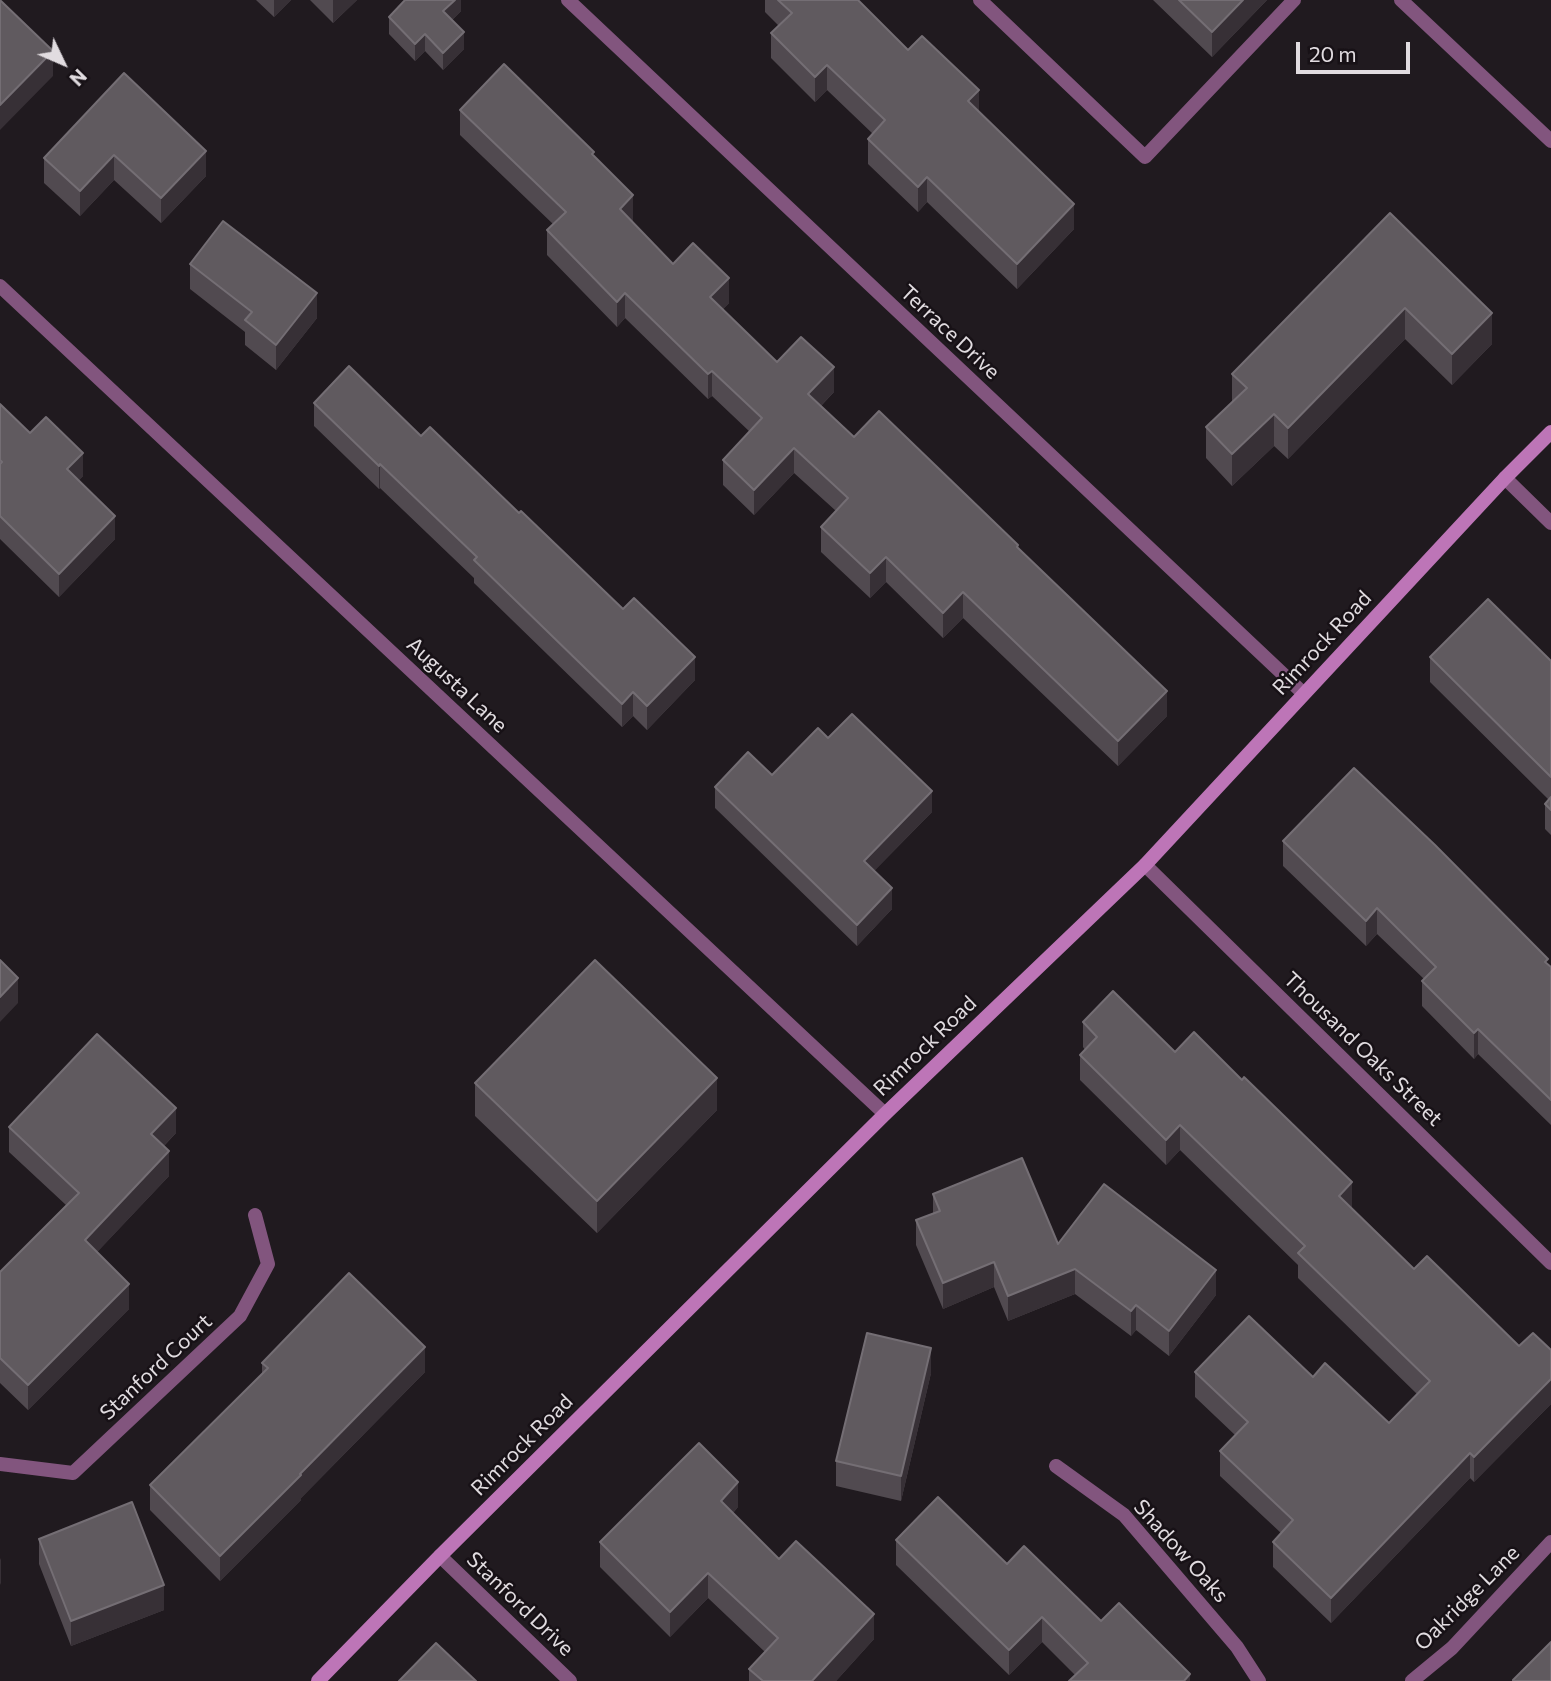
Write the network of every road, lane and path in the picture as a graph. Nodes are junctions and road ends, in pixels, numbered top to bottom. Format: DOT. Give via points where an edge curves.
graph roads {
  1 [pos="568,0"];
  2 [pos="980,0"];
  3 [pos="1294,0"];
  4 [pos="1401,0"];
  5 [pos="1551,141"];
  6 [pos="0,286"];
  7 [pos="1551,432"];
  8 [pos="1505,478"];
  9 [pos="1551,523"];
  10 [pos="1303,693"];
  11 [pos="1145,865"];
  12 [pos="885,1114"];
  13 [pos="254,1215"];
  14 [pos="1551,1263"];
  15 [pos="0,1464"];
  16 [pos="1056,1466"];
  17 [pos="1551,1542"];
  18 [pos="440,1556"];
  19 [pos="318,1681"];
  20 [pos="570,1681"];
  21 [pos="1259,1681"];
  22 [pos="1412,1681"];
  1 -- 10 [label="street, Terrace Drive"];
  2 -- 3 [label="street" via="1145,157"];
  4 -- 5 [label="street"];
  6 -- 12 [label="street, Augusta Lane"];
  7 -- 8 [label="main road, Rimrock Road"];
  8 -- 9 [label="street"];
  8 -- 10 [label="main road, Rimrock Road"];
  10 -- 11 [label="main road, Rimrock Road"];
  11 -- 12 [label="main road, Rimrock Road"];
  11 -- 14 [label="street, Thousand Oaks Street"];
  12 -- 18 [label="main road, Rimrock Road"];
  13 -- 15 [label="street, Stanford Court" via="268,1264 240,1317 73,1473"];
  16 -- 21 [label="street, Shadow Oaks" via="1124,1515 1237,1647"];
  17 -- 22 [label="street, Oakridge Lane" via="1452,1648"];
  18 -- 19 [label="main road, Rimrock Road"];
  18 -- 20 [label="street, Stanford Drive"];
}
